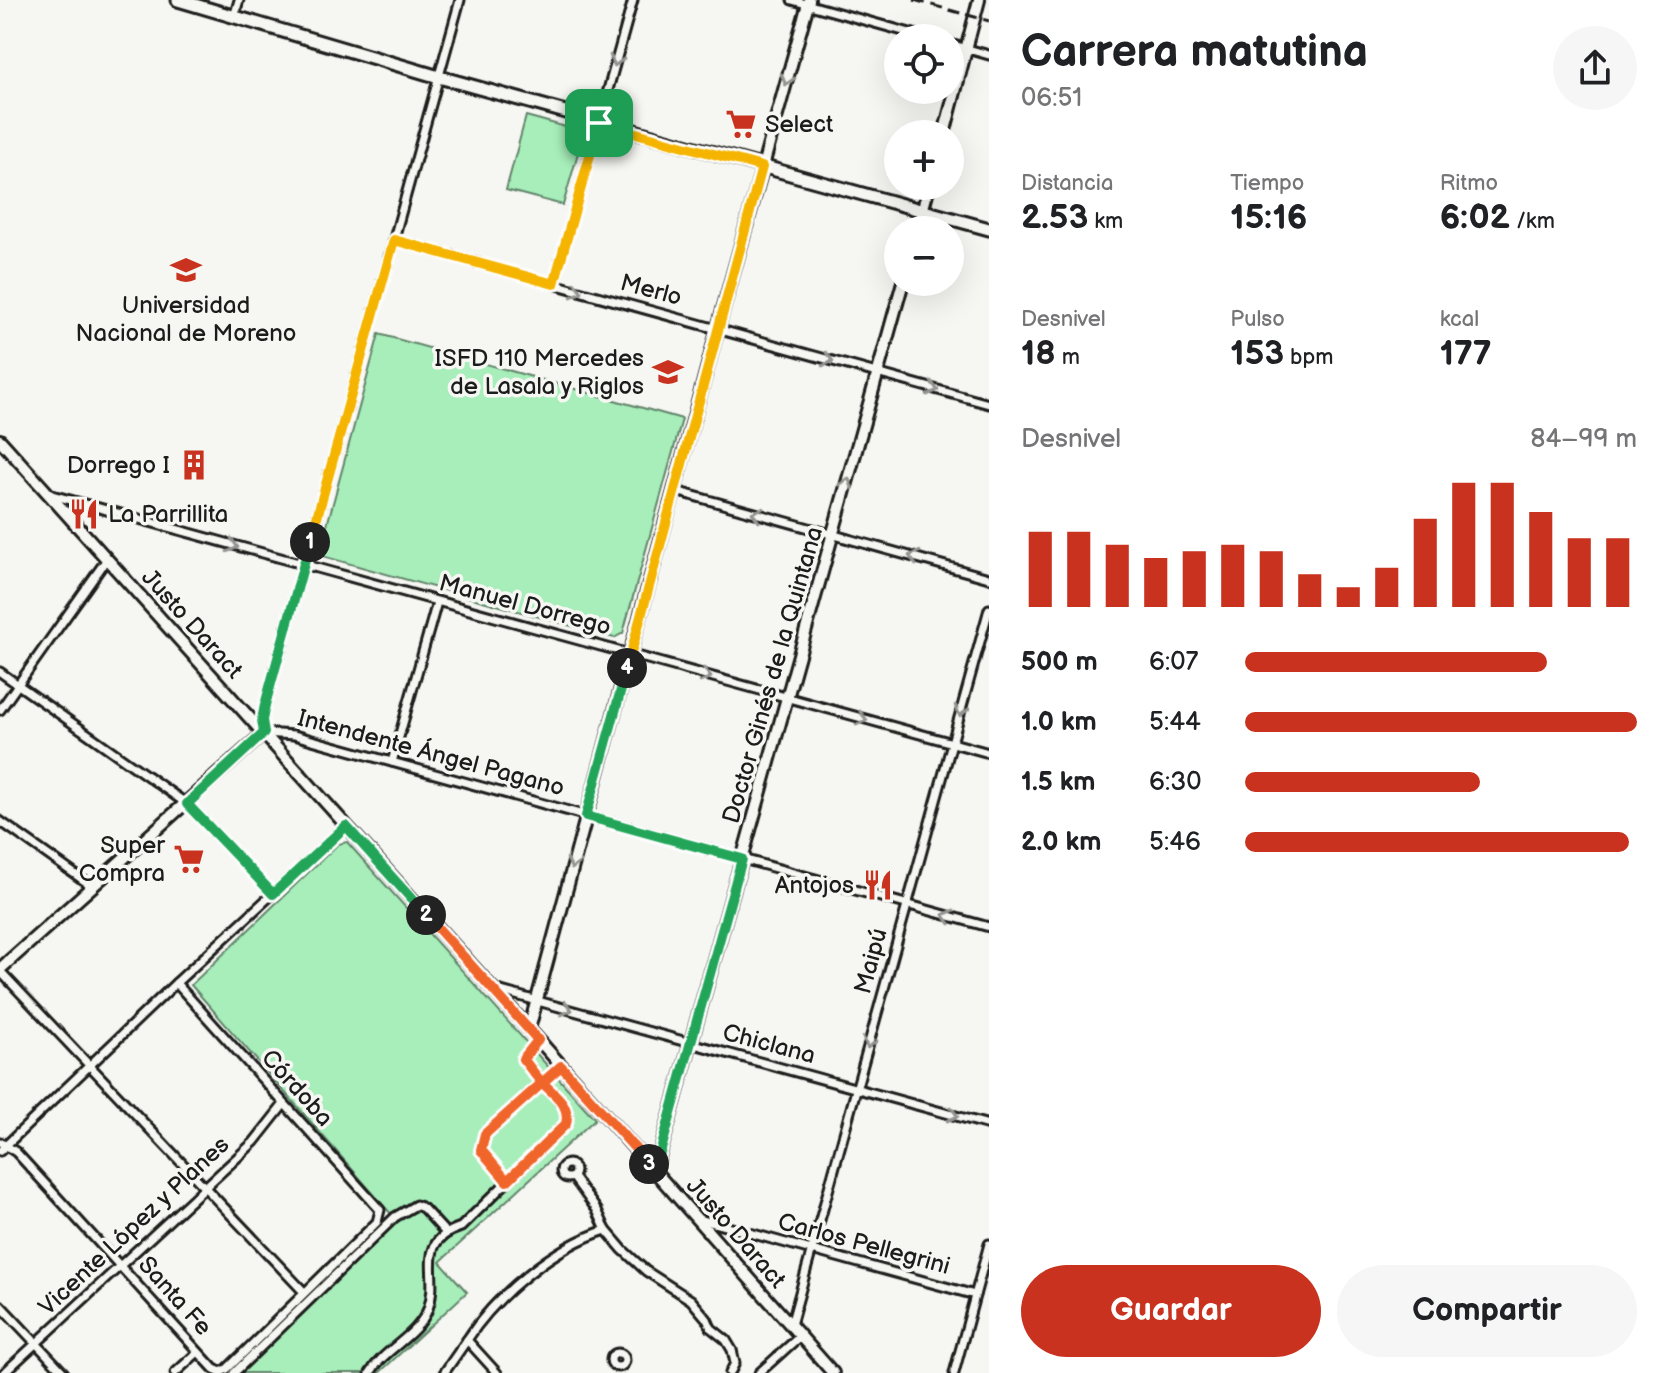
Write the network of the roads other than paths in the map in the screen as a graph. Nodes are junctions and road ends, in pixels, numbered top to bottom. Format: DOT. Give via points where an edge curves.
graph roads {
  1 [pos="178,0"];
  2 [pos="239,0"];
  3 [pos="460,0"];
  4 [pos="633,0"];
  5 [pos="792,0"];
  6 [pos="979,0"];
  7 [pos="809,2"];
  8 [pos="234,17"];
  9 [pos="884,25"];
  10 [pos="964,48"];
  11 [pos="968,49"];
  12 [pos="989,55"];
  13 [pos="439,77"];
  14 [pos="948,120"];
  15 [pos="599,123"];
  16 [pos="762,167"];
  17 [pos="925,200"];
  18 [pos="922,211"];
  19 [pos="921,216"];
  20 [pos="989,229"];
  21 [pos="394,240"];
  22 [pos="554,284"];
  23 [pos="899,296"];
  24 [pos="719,330"];
  25 [pos="877,373"];
  26 [pos="989,404"];
  27 [pos="0,440"];
  28 [pos="676,491"];
  29 [pos="50,495"];
  30 [pos="832,535"];
  31 [pos="107,559"];
  32 [pos="304,566"];
  33 [pos="989,578"];
  34 [pos="437,602"];
  35 [pos="989,609"];
  36 [pos="631,655"];
  37 [pos="0,672"];
  38 [pos="18,685"];
  39 [pos="787,698"];
  40 [pos="0,710"];
  41 [pos="264,733"];
  42 [pos="952,743"];
  43 [pos="989,753"];
  44 [pos="392,762"];
  45 [pos="187,804"];
  46 [pos="586,816"];
  47 [pos="0,821"];
  48 [pos="346,826"];
  49 [pos="742,859"];
  50 [pos="93,887"];
  51 [pos="273,894"];
  52 [pos="907,905"];
  53 [pos="989,927"];
  54 [pos="0,970"];
  55 [pos="176,983"];
  56 [pos="492,989"];
  57 [pos="537,1001"];
  58 [pos="529,1029"];
  59 [pos="538,1040"];
  60 [pos="691,1043"];
  61 [pos="90,1066"];
  62 [pos="561,1066"];
  63 [pos="542,1083"];
  64 [pos="856,1089"];
  65 [pos="284,1104"];
  66 [pos="989,1125"];
  67 [pos="2,1146"];
  68 [pos="655,1171"];
  69 [pos="573,1177"];
  70 [pos="507,1181"];
  71 [pos="205,1187"];
  72 [pos="695,1218"];
  73 [pos="606,1230"];
  74 [pos="445,1232"];
  75 [pos="989,1244"];
  76 [pos="812,1250"];
  77 [pos="120,1265"];
  78 [pos="985,1276"];
  79 [pos="304,1292"];
  80 [pos="975,1295"];
  81 [pos="0,1305"];
  82 [pos="791,1325"];
  83 [pos="800,1336"];
  84 [pos="467,1340"];
  85 [pos="36,1343"];
  86 [pos="198,1352"];
  87 [pos="623,1366"];
  88 [pos="221,1372"];
  89 [pos="4,1373"];
  90 [pos="64,1373"];
  91 [pos="175,1373"];
  92 [pos="234,1373"];
  93 [pos="370,1373"];
  94 [pos="444,1373"];
  95 [pos="497,1373"];
  96 [pos="629,1373"];
  97 [pos="730,1373"];
  98 [pos="759,1373"];
  99 [pos="833,1373"];
  100 [pos="954,1373"];
  1 -- 8 [label="main road"];
  2 -- 8 [label="street"];
  3 -- 13 [label="street"];
  4 -- 15 [label="street, one-way"];
  5 -- 7 [label="street"];
  6 -- 11 [label="street"];
  7 -- 9 [label="street"];
  7 -- 16 [label="street, one-way"];
  8 -- 13 [label="main road"];
  10 -- 11 [label="street"];
  11 -- 12 [label="street"];
  11 -- 14 [label="street"];
  13 -- 15 [label="main road"];
  13 -- 21 [label="street"];
  15 -- 16 [label="main road"];
  15 -- 22 [label="street"];
  16 -- 18 [label="main road"];
  16 -- 24 [label="street"];
  17 -- 18 [label="street"];
  18 -- 19 [label="street"];
  18 -- 20 [label="main road"];
  21 -- 22 [label="street, Merlo"];
  21 -- 32 [label="street"];
  22 -- 24 [label="street, Merlo, one-way"];
  23 -- 25 [label="street, Doctor Ginés de la Quintana"];
  24 -- 25 [label="street, Merlo, one-way"];
  24 -- 28 [label="street"];
  25 -- 26 [label="street, Merlo, one-way"];
  30 -- 25 [label="street, Doctor Ginés de la Quintana, one-way"];
  27 -- 29 [label="street, Justo Daract"];
  30 -- 28 [label="street, one-way"];
  28 -- 36 [label="street"];
  29 -- 31 [label="street, Justo Daract"];
  29 -- 32 [label="street, Manuel Dorrego, one-way"];
  33 -- 30 [label="street, one-way"];
  30 -- 39 [label="street, Doctor Ginés de la Quintana"];
  31 -- 38 [label="street"];
  31 -- 41 [label="street, Justo Daract"];
  32 -- 34 [label="street, Manuel Dorrego"];
  32 -- 41 [label="street" via="262,720"];
  34 -- 36 [label="street, Manuel Dorrego"];
  34 -- 44 [label="street"];
  35 -- 42 [label="street, Maipú, one-way"];
  36 -- 39 [label="street, Manuel Dorrego, one-way"];
  36 -- 46 [label="street"];
  37 -- 38 [label="street"];
  38 -- 40 [label="street"];
  38 -- 45 [label="street"];
  39 -- 42 [label="street, Manuel Dorrego, one-way"];
  39 -- 49 [label="street, Doctor Ginés de la Quintana"];
  41 -- 44 [label="street, Intendente Ángel Pagano" via="280,732"];
  41 -- 45 [label="street"];
  41 -- 48 [label="street, Justo Daract"];
  42 -- 43 [label="street, Manuel Dorrego"];
  42 -- 52 [label="street, Maipú"];
  44 -- 46 [label="street, Intendente Ángel Pagano"];
  45 -- 50 [label="street"];
  45 -- 51 [label="street"];
  46 -- 49 [label="street, Intendente Ángel Pagano"];
  46 -- 57 [label="street, one-way"];
  47 -- 50 [label="street"];
  48 -- 51 [label="street"];
  48 -- 56 [label="street, Justo Daract"];
  49 -- 52 [label="street, Intendente Ángel Pagano"];
  49 -- 60 [label="street, Doctor Ginés de la Quintana"];
  50 -- 54 [label="street"];
  51 -- 55 [label="street"];
  53 -- 52 [label="street, Intendente Ángel Pagano, one-way"];
  52 -- 64 [label="street, Maipú, one-way"];
  54 -- 61 [label="street"];
  55 -- 61 [label="street"];
  55 -- 65 [label="street, Córdoba"];
  56 -- 57 [label="street, Chiclana"];
  56 -- 58 [label="street, Justo Daract"];
  57 -- 58 [label="street"];
  57 -- 60 [label="street, Chiclana, one-way"];
  58 -- 59 [label="street, Justo Daract"];
  59 -- 62 [label="street, Justo Daract"];
  59 -- 63 [label="street" via="523,1059"];
  60 -- 64 [label="street, Chiclana"];
  60 -- 68 [label="street, Doctor Ginés de la Quintana"];
  61 -- 67 [label="street"];
  61 -- 71 [label="street"];
  62 -- 63 [label="street"];
  62 -- 68 [label="street, Justo Daract"];
  63 -- 70 [label="street" via="559,1097 567,1111 566,1124"];
  63 -- 70 [label="street" via="481,1142 481,1150"];
  64 -- 66 [label="street, Chiclana, one-way"];
  64 -- 76 [label="street, Maipú"];
  65 -- 71 [label="street, Vicente López y Planes" via="254,1142"];
  65 -- 79 [label="street, Córdoba" via="380,1210 377,1222"];
  67 -- 77 [label="street, Santa Fe" via="16,1152"];
  68 -- 72 [label="street, Justo Daract"];
  69 -- 73 [label="street"];
  70 -- 74 [label="street" via="461,1227"];
  71 -- 77 [label="street, Vicente López y Planes"];
  71 -- 79 [label="street"];
  72 -- 76 [label="street, Carlos Pellegrini"];
  72 -- 82 [label="street, Justo Daract"];
  73 -- 84 [label="street" via="555,1255 496,1304"];
  73 -- 97 [label="street" via="646,1271 698,1306 732,1350 735,1363"];
  74 -- 92 [label="street" via="416,1205 395,1217"];
  74 -- 93 [label="street" via="433,1248 426,1314"];
  75 -- 78 [label="street"];
  76 -- 80 [label="street, Carlos Pellegrini"];
  76 -- 82 [label="street, Maipú"];
  77 -- 85 [label="street, Vicente López y Planes"];
  77 -- 86 [label="street, Santa Fe"];
  78 -- 80 [label="street"];
  79 -- 88 [label="street"];
  80 -- 100 [label="street"];
  81 -- 85 [label="street"];
  82 -- 83 [label="street, Justo Daract"];
  83 -- 98 [label="street"];
  83 -- 99 [label="street, Justo Daract"];
  84 -- 94 [label="street"];
  84 -- 95 [label="street"];
  85 -- 89 [label="street, Vicente López y Planes"];
  85 -- 90 [label="street"];
  86 -- 88 [label="street, Santa Fe"];
  86 -- 91 [label="street"];
  87 -- 96 [label="street"];
}
